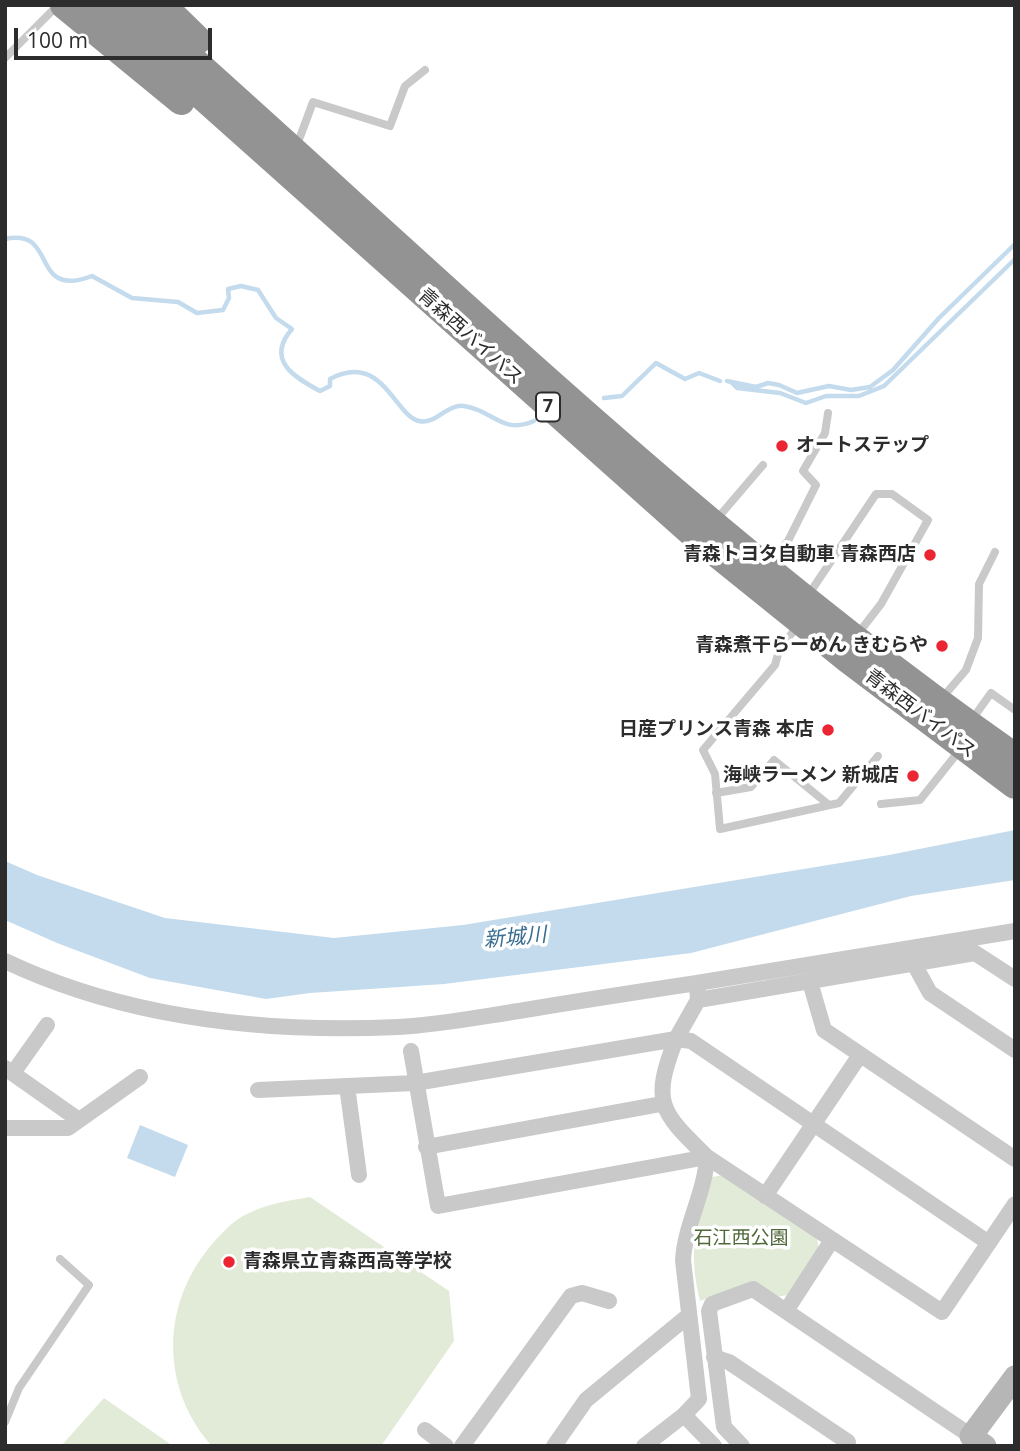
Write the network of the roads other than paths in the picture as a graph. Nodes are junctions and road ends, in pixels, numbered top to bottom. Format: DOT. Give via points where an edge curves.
graph roads {
  1 [pos="58,5"];
  2 [pos="64,5"];
  3 [pos="100,5"];
  4 [pos="131,5"];
  5 [pos="162,5"];
  6 [pos="5,58"];
  7 [pos="425,70"];
  8 [pos="300,137"];
  9 [pos="411,284"];
  10 [pos="463,303"];
  11 [pos="828,413"];
  12 [pos="763,465"];
  13 [pos="712,524"];
  14 [pos="995,552"];
  15 [pos="765,567"];
  16 [pos="804,611"];
  17 [pos="854,639"];
  18 [pos="938,703"];
  19 [pos="1013,705"];
  20 [pos="966,736"];
  21 [pos="878,757"];
  22 [pos="1015,758"];
  23 [pos="1015,785"];
  24 [pos="716,793"];
  25 [pos="881,804"];
  26 [pos="829,805"];
  27 [pos="1015,931"];
  28 [pos="5,961"];
  29 [pos="913,962"];
  30 [pos="1015,979"];
  31 [pos="810,982"];
  32 [pos="697,983"];
  33 [pos="698,1000"];
  34 [pos="47,1024"];
  35 [pos="676,1039"];
  36 [pos="1015,1050"];
  37 [pos="411,1051"];
  38 [pos="860,1055"];
  39 [pos="9,1071"];
  40 [pos="140,1077"];
  41 [pos="415,1083"];
  42 [pos="347,1086"];
  43 [pos="258,1090"];
  44 [pos="661,1104"];
  45 [pos="79,1120"];
  46 [pos="813,1125"];
  47 [pos="5,1128"];
  48 [pos="426,1147"];
  49 [pos="707,1157"];
  50 [pos="1015,1159"];
  51 [pos="359,1175"];
  52 [pos="765,1196"];
  53 [pos="1015,1204"];
  54 [pos="832,1240"];
  55 [pos="989,1243"];
  56 [pos="60,1259"];
  57 [pos="609,1301"];
  58 [pos="786,1311"];
  59 [pos="688,1316"];
  60 [pos="714,1357"];
  61 [pos="1015,1377"];
  62 [pos="684,1415"];
  63 [pos="5,1422"];
  64 [pos="970,1443"];
  65 [pos="462,1446"];
  66 [pos="554,1446"];
  67 [pos="644,1446"];
  68 [pos="714,1446"];
  69 [pos="742,1446"];
  70 [pos="845,1446"];
  1 -- 6 [label="lane"];
  2 -- 9 [label="highway"];
  3 -- 9 [label="highway, 青森西バイパス / 7"];
  4 -- 10 [label="highway, 青森西バイパス / 7"];
  5 -- 8 [label="highway"];
  7 -- 8 [label="lane" via="405,86 390,127 313,102"];
  8 -- 10 [label="highway" via="358,191"];
  9 -- 16 [label="highway, 青森西バイパス / 7" via="700,540"];
  10 -- 13 [label="highway, 青森西バイパス / 7"];
  11 -- 15 [label="lane" via="825,433 803,471 816,485 788,541"];
  12 -- 13 [label="lane"];
  13 -- 15 [label="highway, 青森西バイパス / 7"];
  14 -- 18 [label="lane" via="979,584 978,638 965,670"];
  15 -- 16 [label="highway, 青森西バイパス / 7"];
  16 -- 17 [label="highway, 青森西バイパス / 7"];
  16 -- 17 [label="lane" via="876,494 892,494 928,520 881,604"];
  16 -- 20 [label="highway, 青森西バイパス / 7"];
  16 -- 24 [label="lane" via="780,647 775,665 703,750 715,774"];
  17 -- 18 [label="highway, 青森西バイパス / 7"];
  18 -- 20 [label="highway, 青森西バイパス / 7"];
  19 -- 20 [label="lane" via="991,693"];
  20 -- 22 [label="highway, 青森西バイパス / 7"];
  20 -- 23 [label="highway, 青森西バイパス / 7"];
  20 -- 25 [label="lane" via="920,800"];
  21 -- 26 [label="lane" via="839,803"];
  24 -- 26 [label="lane" via="751,787 774,760"];
  24 -- 26 [label="lane" via="720,829"];
  27 -- 32 [label="street"];
  28 -- 32 [label="street" via="129,1004 212,1021 287,1027 400,1027"];
  29 -- 30 [label="street" via="975,953"];
  29 -- 31 [label="street"];
  29 -- 36 [label="street" via="930,993"];
  31 -- 33 [label="street"];
  31 -- 38 [label="street" via="824,1030"];
  32 -- 33 [label="street"];
  33 -- 35 [label="street"];
  34 -- 39 [label="street"];
  35 -- 41 [label="street"];
  35 -- 44 [label="street" via="663,1071"];
  35 -- 46 [label="street" via="691,1041"];
  37 -- 41 [label="street"];
  38 -- 46 [label="street"];
  38 -- 50 [label="street"];
  39 -- 45 [label="street"];
  40 -- 45 [label="street"];
  41 -- 42 [label="street"];
  41 -- 48 [label="street"];
  42 -- 43 [label="street"];
  42 -- 51 [label="street"];
  44 -- 48 [label="street"];
  44 -- 49 [label="street" via="674,1125"];
  45 -- 47 [label="street" via="68,1128"];
  46 -- 52 [label="street"];
  46 -- 55 [label="street"];
  48 -- 49 [label="street" via="438,1206"];
  49 -- 52 [label="street"];
  49 -- 59 [label="street" via="684,1246"];
  52 -- 54 [label="street"];
  53 -- 55 [label="street"];
  54 -- 55 [label="street" via="942,1312"];
  54 -- 58 [label="street"];
  56 -- 63 [label="lane" via="89,1285 19,1388"];
  57 -- 65 [label="street" via="582,1293 571,1296"];
  58 -- 60 [label="street" via="753,1289 712,1304"];
  58 -- 64 [label="street"];
  59 -- 62 [label="street" via="699,1399"];
  59 -- 66 [label="street" via="586,1400"];
  60 -- 69 [label="street" via="724,1427"];
  60 -- 70 [label="street" via="729,1362 848,1442"];
  61 -- 64 [label="street"];
  62 -- 67 [label="street"];
  62 -- 68 [label="street"];
}
